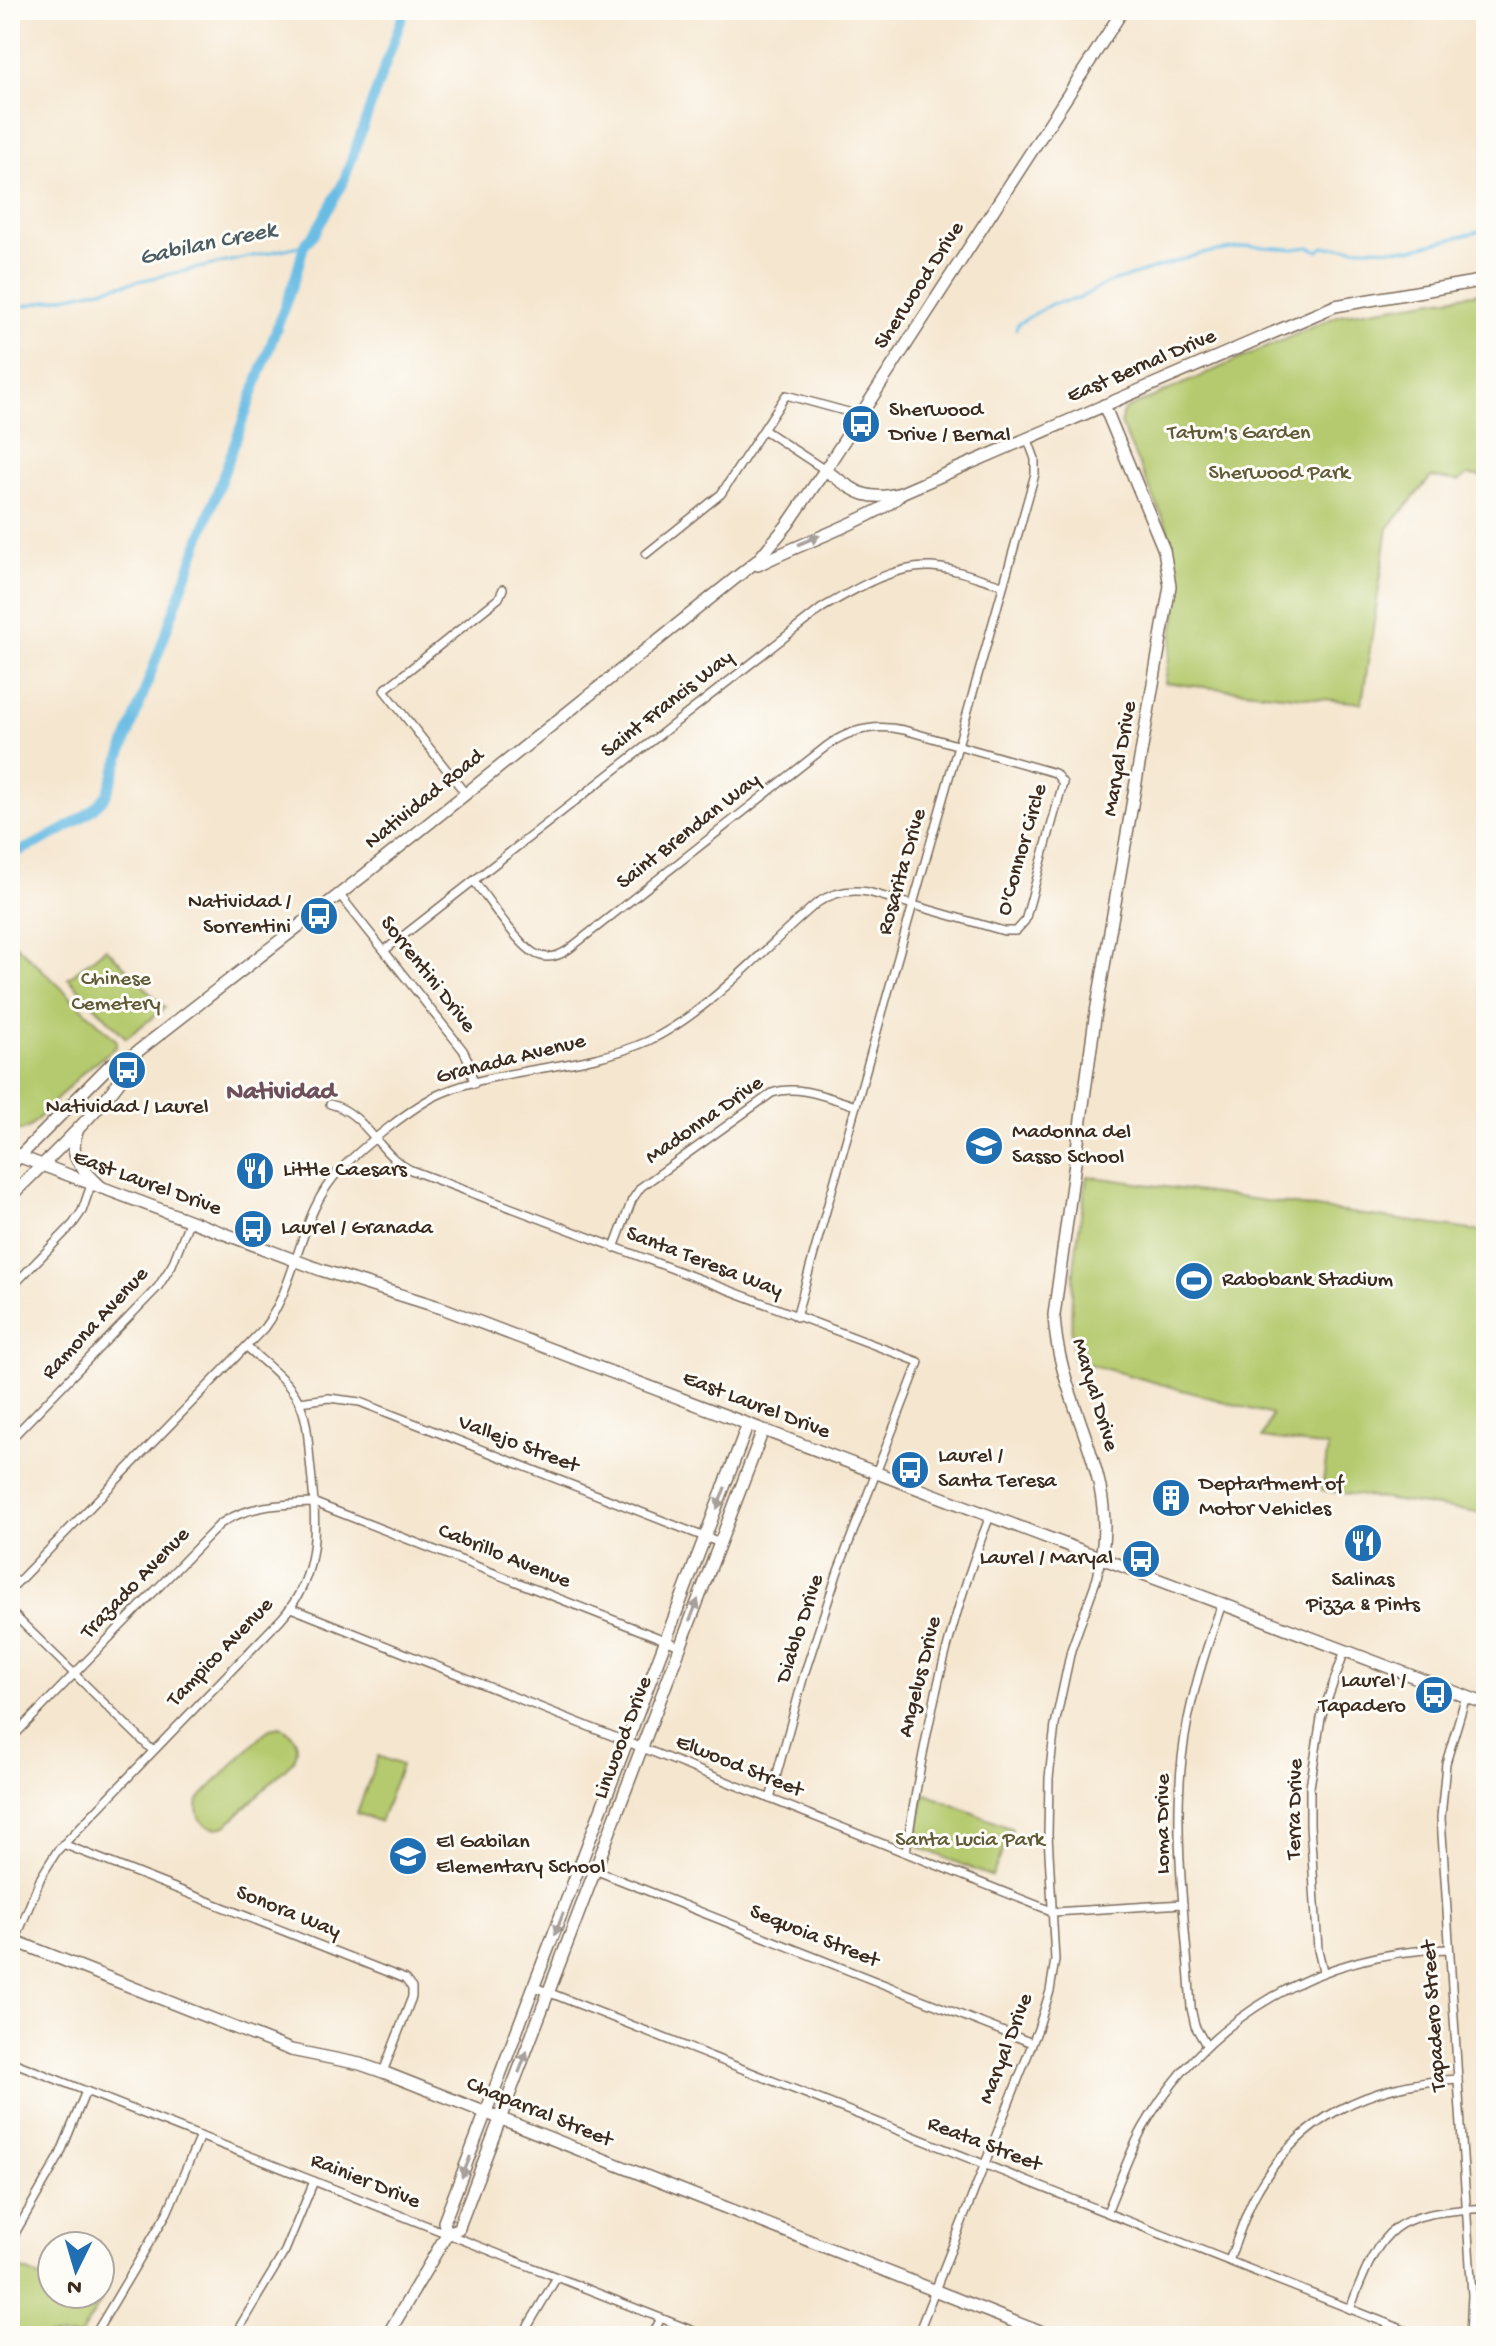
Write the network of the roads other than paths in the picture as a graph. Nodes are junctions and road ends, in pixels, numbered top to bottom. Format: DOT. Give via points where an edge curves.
graph roads {
  1 [pos="1123,10"];
  2 [pos="1486,280"];
  3 [pos="1104,405"];
  4 [pos="859,415"];
  5 [pos="764,430"];
  6 [pos="1027,437"];
  7 [pos="825,470"];
  8 [pos="901,493"];
  9 [pos="646,554"];
  10 [pos="740,575"];
  11 [pos="1003,585"];
  12 [pos="503,589"];
  13 [pos="958,746"];
  14 [pos="465,793"];
  15 [pos="474,881"];
  16 [pos="339,894"];
  17 [pos="912,905"];
  18 [pos="385,950"];
  19 [pos="133,1055"];
  20 [pos="474,1084"];
  21 [pos="330,1104"];
  22 [pos="856,1106"];
  23 [pos="79,1126"];
  24 [pos="377,1139"];
  25 [pos="15,1155"];
  26 [pos="10,1166"];
  27 [pos="40,1166"];
  28 [pos="91,1185"];
  29 [pos="106,1191"];
  30 [pos="10,1197"];
  31 [pos="189,1222"];
  32 [pos="614,1248"];
  33 [pos="296,1261"];
  34 [pos="10,1289"];
  35 [pos="796,1317"];
  36 [pos="247,1347"];
  37 [pos="299,1402"];
  38 [pos="748,1424"];
  39 [pos="763,1430"];
  40 [pos="10,1440"];
  41 [pos="876,1473"];
  42 [pos="315,1503"];
  43 [pos="990,1516"];
  44 [pos="706,1538"];
  45 [pos="720,1543"];
  46 [pos="1101,1558"];
  47 [pos="10,1590"];
  48 [pos="1222,1604"];
  49 [pos="291,1608"];
  50 [pos="10,1611"];
  51 [pos="667,1641"];
  52 [pos="680,1646"];
  53 [pos="1345,1650"];
  54 [pos="75,1674"];
  55 [pos="1466,1696"];
  56 [pos="1486,1704"];
  57 [pos="10,1740"];
  58 [pos="628,1742"];
  59 [pos="642,1748"];
  60 [pos="152,1750"];
  61 [pos="770,1799"];
  62 [pos="63,1844"];
  63 [pos="906,1852"];
  64 [pos="582,1865"];
  65 [pos="596,1870"];
  66 [pos="1183,1904"];
  67 [pos="1054,1912"];
  68 [pos="12,1940"];
  69 [pos="1449,1949"];
  70 [pos="10,1954"];
  71 [pos="1323,1971"];
  72 [pos="535,1987"];
  73 [pos="549,1993"];
  74 [pos="1032,2043"];
  75 [pos="1206,2045"];
  76 [pos="10,2061"];
  77 [pos="383,2072"];
  78 [pos="1458,2079"];
  79 [pos="86,2091"];
  80 [pos="487,2114"];
  81 [pos="501,2119"];
  82 [pos="200,2136"];
  83 [pos="984,2165"];
  84 [pos="314,2181"];
  85 [pos="1486,2208"];
  86 [pos="1466,2209"];
  87 [pos="1107,2212"];
  88 [pos="447,2234"];
  89 [pos="10,2242"];
  90 [pos="1229,2261"];
  91 [pos="557,2277"];
  92 [pos="935,2290"];
  93 [pos="1350,2309"];
  94 [pos="661,2318"];
  95 [pos="94,2336"];
  96 [pos="234,2336"];
  97 [pos="387,2336"];
  98 [pos="522,2336"];
  99 [pos="652,2336"];
  100 [pos="706,2336"];
  101 [pos="917,2336"];
  102 [pos="1050,2336"];
  103 [pos="1419,2336"];
  104 [pos="1470,2336"];
  1 -- 4 [label="main road, Sherwood Drive"];
  2 -- 3 [label="main road, East Bernal Drive" via="1335,306"];
  3 -- 6 [label="main road, East Bernal Drive"];
  3 -- 46 [label="main road, Maryal Drive" via="1161,543 1170,586 1095,1018 1054,1315 1061,1370 1102,1489 1106,1526"];
  4 -- 5 [label="street" via="786,395"];
  4 -- 7 [label="main road, Sherwood Drive"];
  5 -- 7 [label="street"];
  5 -- 9 [label="street" via="721,494"];
  6 -- 8 [label="main road, East Bernal Drive"];
  6 -- 11 [label="street, Rosarita Drive" via="1036,469"];
  7 -- 8 [label="main road, East Bernal Drive" via="863,495"];
  7 -- 10 [label="main road, Sherwood Drive" via="782,533"];
  10 -- 8 [label="main road, one-way" via="883,509"];
  10 -- 14 [label="main road, Natividad Road"];
  11 -- 13 [label="street, Rosarita Drive"];
  11 -- 15 [label="street, Saint Francis Way" via="915,567 832,603"];
  12 -- 14 [label="street" via="499,598 384,690"];
  13 -- 15 [label="street, Saint Brendan Way" via="887,727 862,729 838,739 555,957 527,948"];
  13 -- 17 [label="street, Rosarita Drive"];
  13 -- 17 [label="street, O'Connor Circle" via="1055,773 1063,783 1030,907 1024,924 1012,932"];
  14 -- 16 [label="main road, Natividad Road"];
  15 -- 18 [label="street, Saint Francis Way"];
  16 -- 18 [label="street, Sorrentini Drive"];
  16 -- 19 [label="main road, Natividad Road"];
  17 -- 20 [label="street, Granada Avenue" via="863,891 832,895 698,1009 662,1033 613,1054"];
  17 -- 22 [label="street, Rosarita Drive"];
  18 -- 20 [label="street, Sorrentini Drive" via="463,1050"];
  19 -- 23 [label="main road, Natividad Road" via="129,1070"];
  19 -- 25 [label="main road, Natividad Road" via="103,1072"];
  20 -- 24 [label="street, Granada Avenue" via="428,1100"];
  21 -- 24 [label="street, Santa Teresa Way" via="347,1110"];
  22 -- 32 [label="street, Madonna Drive" via="795,1090 767,1095 641,1187"];
  22 -- 35 [label="street, Rosarita Drive"];
  23 -- 27 [label="main road, Natividad Road"];
  23 -- 29 [label="main road" via="74,1155"];
  24 -- 32 [label="street, Santa Teresa Way" via="411,1170"];
  24 -- 33 [label="street, Granada Avenue" via="325,1188"];
  25 -- 26 [label="main road, Natividad Road"];
  25 -- 27 [label="main road, East Laurel Drive"];
  27 -- 28 [label="main road, East Laurel Drive"];
  27 -- 30 [label="main road, Natividad Road"];
  28 -- 29 [label="main road, East Laurel Drive"];
  28 -- 34 [label="street" via="76,1220"];
  29 -- 31 [label="main road, East Laurel Drive"];
  31 -- 33 [label="main road, East Laurel Drive"];
  31 -- 40 [label="street, Ramona Avenue" via="158,1287"];
  32 -- 35 [label="street, Santa Teresa Way"];
  33 -- 36 [label="street, Granada Avenue" via="274,1314"];
  33 -- 38 [label="main road, East Laurel Drive" via="442,1308"];
  35 -- 41 [label="street, Santa Teresa Way" via="919,1362"];
  36 -- 37 [label="street, Tampico Avenue"];
  36 -- 47 [label="street, Granada Avenue"];
  37 -- 42 [label="street, Tampico Avenue"];
  37 -- 44 [label="street, Vallejo Street" via="360,1402"];
  38 -- 39 [label="main road, East Laurel Drive"];
  38 -- 44 [label="main road, Linwood Drive, one-way"];
  39 -- 41 [label="main road, East Laurel Drive"];
  39 -- 45 [label="main road, Linwood Drive"];
  41 -- 43 [label="main road, East Laurel Drive"];
  41 -- 61 [label="street, Diablo Drive" via="809,1660"];
  42 -- 49 [label="street, Tampico Avenue" via="313,1557"];
  42 -- 51 [label="street, Cabrillo Avenue"];
  42 -- 54 [label="street, Trazado Avenue" via="255,1509 220,1524"];
  43 -- 46 [label="main road, East Laurel Drive"];
  43 -- 63 [label="street, Angelus Drive" via="938,1676"];
  44 -- 45 [label="street, Vallejo Street"];
  44 -- 51 [label="main road, Linwood Drive"];
  52 -- 45 [label="main road, Linwood Drive, one-way"];
  46 -- 48 [label="main road, East Laurel Drive"];
  46 -- 67 [label="street, Maryal Drive" via="1071,1650 1055,1725 1048,1817"];
  48 -- 53 [label="main road, East Laurel Drive"];
  48 -- 66 [label="street, Loma Drive" via="1197,1679 1182,1751"];
  49 -- 58 [label="street, Elwood Street"];
  49 -- 60 [label="street, Tampico Avenue"];
  50 -- 54 [label="street"];
  51 -- 52 [label="street, Cabrillo Avenue"];
  51 -- 58 [label="main road, Linwood Drive"];
  52 -- 59 [label="main road, Linwood Drive"];
  53 -- 55 [label="main road, East Laurel Drive"];
  53 -- 71 [label="street, Terra Drive" via="1321,1718 1310,1787"];
  54 -- 57 [label="street, Trazado Avenue"];
  54 -- 60 [label="street"];
  55 -- 56 [label="main road, East Laurel Drive"];
  55 -- 69 [label="street, Tapadero Street" via="1442,1795"];
  58 -- 59 [label="street, Elwood Street"];
  58 -- 64 [label="main road, Linwood Drive"];
  59 -- 61 [label="street, Elwood Street"];
  59 -- 65 [label="main road, Linwood Drive"];
  60 -- 62 [label="street, Tampico Avenue"];
  61 -- 63 [label="street, Elwood Street"];
  62 -- 68 [label="street, Tampico Avenue"];
  62 -- 77 [label="street, Sonora Way" via="405,1979 412,1997"];
  63 -- 67 [label="street, Elwood Street"];
  64 -- 65 [label="street, Sequoia Street"];
  64 -- 72 [label="main road, Linwood Drive, one-way"];
  65 -- 73 [label="main road, Linwood Drive"];
  65 -- 74 [label="street, Sequoia Street"];
  66 -- 67 [label="street, Elwood Street"];
  66 -- 75 [label="street, Loma Drive" via="1192,2014"];
  67 -- 74 [label="street, Maryal Drive" via="1054,1974"];
  68 -- 70 [label="street, Tampico Avenue"];
  68 -- 77 [label="main road, Chaparral Street" via="291,2050"];
  69 -- 71 [label="street" via="1378,1956"];
  69 -- 78 [label="street, Tapadero Street"];
  71 -- 75 [label="street" via="1263,2001"];
  72 -- 73 [label="street, Reata Street"];
  72 -- 80 [label="main road, Linwood Drive"];
  81 -- 73 [label="main road, Linwood Drive, one-way"];
  73 -- 83 [label="street, Reata Street"];
  74 -- 83 [label="street, Maryal Drive"];
  75 -- 87 [label="street" via="1149,2118"];
  76 -- 79 [label="street, Rainier Drive"];
  77 -- 80 [label="main road, Chaparral Street"];
  78 -- 86 [label="street, Tapadero Street"];
  78 -- 90 [label="street" via="1376,2091 1310,2128 1263,2182"];
  79 -- 82 [label="street, Rainier Drive"];
  79 -- 89 [label="street" via="59,2157"];
  80 -- 81 [label="main road, Chaparral Street"];
  80 -- 88 [label="main road, Linwood Drive, one-way" via="444,2222"];
  81 -- 88 [label="main road, Linwood Drive" via="459,2228"];
  81 -- 92 [label="main road, Chaparral Street"];
  82 -- 84 [label="street, Rainier Drive"];
  82 -- 95 [label="street" via="167,2213"];
  83 -- 87 [label="street, Reata Street"];
  83 -- 92 [label="street, Maryal Drive"];
  84 -- 88 [label="street, Rainier Drive"];
  84 -- 96 [label="street" via="285,2251"];
  85 -- 86 [label="street"];
  86 -- 93 [label="street" via="1420,2215 1388,2233 1370,2258"];
  86 -- 104 [label="street, Tapadero Street"];
  87 -- 90 [label="street, Reata Street"];
  88 -- 91 [label="street, Rainier Drive"];
  88 -- 97 [label="main road, Linwood Drive"];
  90 -- 93 [label="street, Reata Street"];
  91 -- 94 [label="street, Rainier Drive"];
  91 -- 98 [label="street"];
  92 -- 101 [label="street, Maryal Drive"];
  92 -- 102 [label="main road, Chaparral Street"];
  93 -- 103 [label="street, Reata Street"];
  94 -- 99 [label="street"];
  94 -- 100 [label="street, Rainier Drive"];
}
